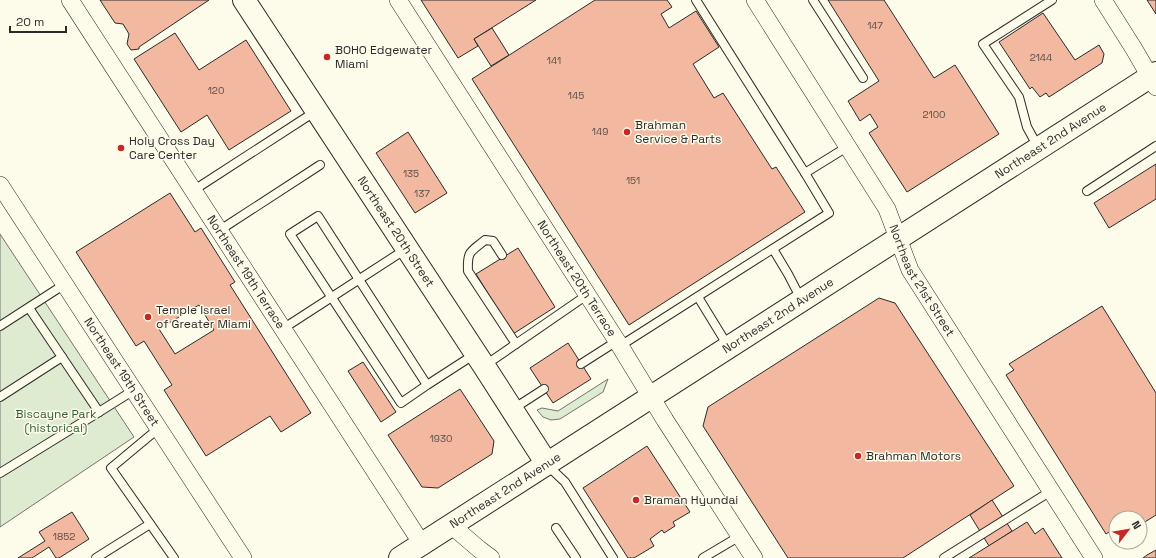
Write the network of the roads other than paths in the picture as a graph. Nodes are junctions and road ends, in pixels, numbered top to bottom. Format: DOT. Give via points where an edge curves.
graph roads {
  1 [pos="70,0"];
  2 [pos="244,0"];
  3 [pos="398,0"];
  4 [pos="696,0"];
  5 [pos="755,0"];
  6 [pos="813,0"];
  7 [pos="1052,0"];
  8 [pos="1103,0"];
  9 [pos="863,78"];
  10 [pos="1154,79"];
  11 [pos="317,111"];
  12 [pos="1156,146"];
  13 [pos="847,147"];
  14 [pos="1038,147"];
  15 [pos="320,165"];
  16 [pos="805,173"];
  17 [pos="0,185"];
  18 [pos="194,190"];
  19 [pos="1087,191"];
  20 [pos="220,230"];
  21 [pos="899,238"];
  22 [pos="407,249"];
  23 [pos="773,249"];
  24 [pos="502,256"];
  25 [pos="359,280"];
  26 [pos="65,284"];
  27 [pos="587,295"];
  28 [pos="698,297"];
  29 [pos="331,298"];
  30 [pos="802,300"];
  31 [pos="29,308"];
  32 [pos="541,316"];
  33 [pos="545,324"];
  34 [pos="0,326"];
  35 [pos="284,328"];
  36 [pos="516,344"];
  37 [pos="619,344"];
  38 [pos="729,347"];
  39 [pos="62,357"];
  40 [pos="480,360"];
  41 [pos="581,364"];
  42 [pos="427,385"];
  43 [pos="544,389"];
  44 [pos="134,390"];
  45 [pos="0,397"];
  46 [pos="652,397"];
  47 [pos="512,410"];
  48 [pos="99,412"];
  49 [pos="159,428"];
  50 [pos="547,464"];
  51 [pos="0,473"];
  52 [pos="1051,491"];
  53 [pos="150,524"];
  54 [pos="451,526"];
  55 [pos="556,528"];
  56 [pos="740,536"];
  57 [pos="422,544"];
  58 [pos="96,558"];
  59 [pos="174,558"];
  60 [pos="243,558"];
  61 [pos="400,558"];
  62 [pos="491,558"];
  63 [pos="576,558"];
  64 [pos="613,558"];
  65 [pos="703,558"];
  66 [pos="754,558"];
  67 [pos="944,558"];
  68 [pos="1094,558"];
  1 -- 18 [label="street, Northeast 19th Terrace"];
  2 -- 11 [label="main road, Northeast 20th Street"];
  3 -- 27 [label="street, Northeast 20th Terrace"];
  4 -- 16 [label="lane"];
  5 -- 13 [label="street, Northeast 21st Street"];
  6 -- 9 [label="lane"];
  7 -- 14 [label="lane" via="983,44 1018,97 1027,128"];
  8 -- 10 [label="street"];
  10 -- 14 [label="main road, Northeast 2nd Avenue"];
  11 -- 18 [label="lane"];
  11 -- 22 [label="main road, Northeast 20th Street"];
  12 -- 19 [label="lane"];
  13 -- 16 [label="lane"];
  13 -- 21 [label="street, Northeast 21st Street" via="887,209"];
  14 -- 21 [label="main road, Northeast 2nd Avenue"];
  15 -- 20 [label="lane"];
  16 -- 23 [label="lane" via="829,213"];
  17 -- 26 [label="street, Northeast 19th Street"];
  18 -- 20 [label="street, Northeast 19th Terrace"];
  20 -- 35 [label="street, Northeast 19th Terrace"];
  21 -- 30 [label="main road, Northeast 2nd Avenue"];
  21 -- 52 [label="street, Northeast 21st Street" via="910,270"];
  22 -- 25 [label="lane"];
  22 -- 40 [label="main road, Northeast 20th Street"];
  23 -- 28 [label="lane"];
  23 -- 30 [label="lane"];
  24 -- 36 [label="lane" via="493,241 485,240 469,254 468,271"];
  25 -- 29 [label="lane"];
  25 -- 29 [label="lane" via="318,216 290,234"];
  25 -- 42 [label="lane"];
  26 -- 31 [label="lane"];
  26 -- 44 [label="street, Northeast 19th Street"];
  27 -- 33 [label="lane"];
  27 -- 37 [label="street, Northeast 20th Terrace"];
  28 -- 37 [label="lane"];
  28 -- 38 [label="lane"];
  29 -- 35 [label="lane"];
  29 -- 42 [label="lane" via="401,403"];
  30 -- 38 [label="main road, Northeast 2nd Avenue"];
  31 -- 34 [label="lane"];
  31 -- 39 [label="lane"];
  32 -- 33 [label="lane"];
  33 -- 36 [label="lane"];
  35 -- 57 [label="street, Northeast 19th Terrace"];
  36 -- 40 [label="lane"];
  37 -- 41 [label="lane"];
  37 -- 46 [label="street, Northeast 20th Terrace"];
  38 -- 46 [label="main road, Northeast 2nd Avenue"];
  39 -- 45 [label="lane"];
  39 -- 48 [label="lane"];
  40 -- 42 [label="lane"];
  40 -- 47 [label="main road, Northeast 20th Street"];
  43 -- 47 [label="lane"];
  44 -- 48 [label="lane"];
  44 -- 49 [label="street, Northeast 19th Street"];
  46 -- 50 [label="main road, Northeast 2nd Avenue"];
  46 -- 56 [label="street, Northeast 20th Terrace"];
  47 -- 50 [label="main road, Northeast 20th Street"];
  48 -- 51 [label="lane"];
  49 -- 53 [label="lane" via="111,468"];
  49 -- 60 [label="street, Northeast 19th Street"];
  50 -- 54 [label="main road, Northeast 2nd Avenue"];
  50 -- 64 [label="lane" via="565,482"];
  52 -- 67 [label="lane"];
  52 -- 68 [label="street, Northeast 21st Street"];
  53 -- 58 [label="lane"];
  53 -- 59 [label="lane"];
  54 -- 57 [label="main road, Northeast 2nd Avenue"];
  54 -- 62 [label="street"];
  55 -- 63 [label="lane"];
  56 -- 65 [label="lane"];
  56 -- 66 [label="street, Northeast 20th Terrace"];
  57 -- 61 [label="main road, Northeast 2nd Avenue"];
}
